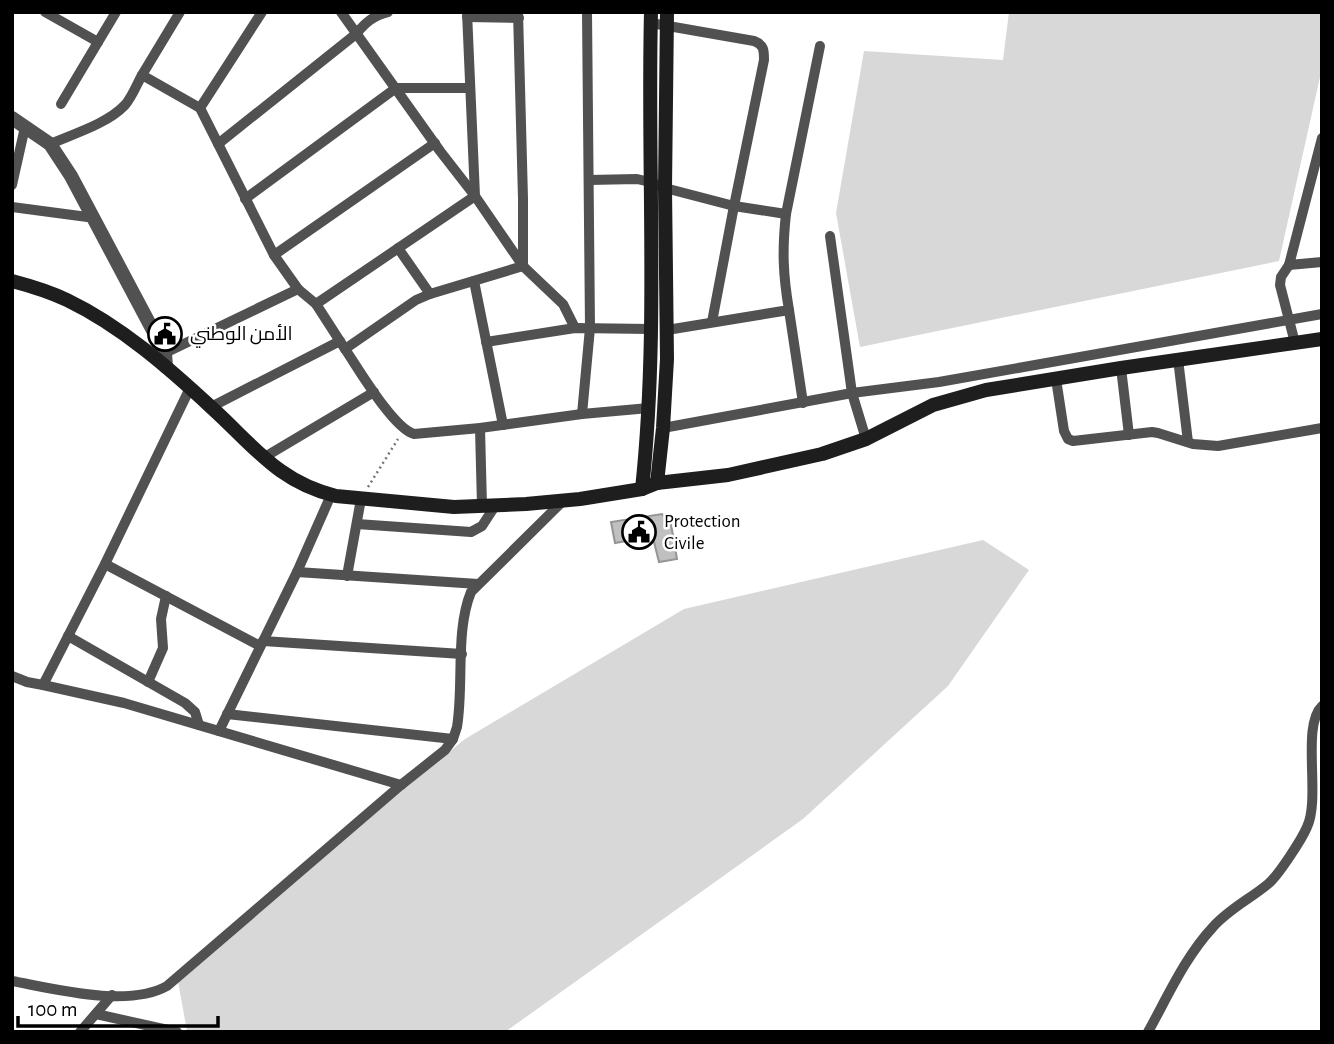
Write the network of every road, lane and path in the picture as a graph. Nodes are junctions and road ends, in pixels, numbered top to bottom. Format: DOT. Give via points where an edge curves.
graph roads {
  1 [pos="45,12"];
  2 [pos="116,12"];
  3 [pos="180,12"];
  4 [pos="341,12"];
  5 [pos="388,12"];
  6 [pos="587,12"];
  7 [pos="261,13"];
  8 [pos="467,15"];
  9 [pos="519,15"];
  10 [pos="62,16"];
  11 [pos="651,18"];
  12 [pos="667,19"];
  13 [pos="356,34"];
  14 [pos="98,43"];
  15 [pos="820,46"];
  16 [pos="142,75"];
  17 [pos="470,88"];
  18 [pos="396,89"];
  19 [pos="61,104"];
  20 [pos="200,108"];
  21 [pos="19,122"];
  22 [pos="1322,138"];
  23 [pos="435,143"];
  24 [pos="50,144"];
  25 [pos="218,144"];
  26 [pos="1317,178"];
  27 [pos="589,180"];
  28 [pos="650,182"];
  29 [pos="12,185"];
  30 [pos="665,188"];
  31 [pos="475,196"];
  32 [pos="245,199"];
  33 [pos="734,206"];
  34 [pos="12,207"];
  35 [pos="786,214"];
  36 [pos="95,218"];
  37 [pos="830,236"];
  38 [pos="398,248"];
  39 [pos="274,255"];
  40 [pos="1322,262"];
  41 [pos="1289,265"];
  42 [pos="523,266"];
  43 [pos="12,281"];
  44 [pos="474,281"];
  45 [pos="298,289"];
  46 [pos="430,294"];
  47 [pos="316,304"];
  48 [pos="789,310"];
  49 [pos="1322,314"];
  50 [pos="1288,318"];
  51 [pos="712,322"];
  52 [pos="575,328"];
  53 [pos="590,328"];
  54 [pos="650,329"];
  55 [pos="667,330"];
  56 [pos="1322,339"];
  57 [pos="486,342"];
  58 [pos="1295,343"];
  59 [pos="342,345"];
  60 [pos="667,359"];
  61 [pos="1178,359"];
  62 [pos="166,360"];
  63 [pos="650,360"];
  64 [pos="1121,368"];
  65 [pos="1010,369"];
  66 [pos="1056,379"];
  67 [pos="1013,385"];
  68 [pos="190,388"];
  69 [pos="374,391"];
  70 [pos="852,393"];
  71 [pos="803,403"];
  72 [pos="211,407"];
  73 [pos="649,408"];
  74 [pos="582,414"];
  75 [pos="503,425"];
  76 [pos="480,428"];
  77 [pos="663,428"];
  78 [pos="1322,428"];
  79 [pos="404,429"];
  80 [pos="1129,435"];
  81 [pos="866,439"];
  82 [pos="1188,442"];
  83 [pos="263,458"];
  84 [pos="657,483"];
  85 [pos="642,489"];
  86 [pos="331,495"];
  87 [pos="361,499"];
  88 [pos="564,500"];
  89 [pos="489,506"];
  90 [pos="357,524"];
  91 [pos="105,564"];
  92 [pos="297,572"];
  93 [pos="347,576"];
  94 [pos="478,584"];
  95 [pos="166,596"];
  96 [pos="68,635"];
  97 [pos="262,644"];
  98 [pos="462,654"];
  99 [pos="12,676"];
  100 [pos="148,682"];
  101 [pos="43,685"];
  102 [pos="1322,706"];
  103 [pos="227,714"];
  104 [pos="200,725"];
  105 [pos="219,730"];
  106 [pos="453,739"];
  107 [pos="401,785"];
  108 [pos="12,981"];
  109 [pos="112,995"];
  110 [pos="96,1014"];
  111 [pos="80,1032"];
  112 [pos="177,1032"];
  113 [pos="1148,1032"];
  1 -- 10 [label="street"];
  2 -- 14 [label="street"];
  3 -- 16 [label="street"];
  4 -- 13 [label="street"];
  5 -- 13 [label="street" via="375,16"];
  6 -- 27 [label="street"];
  7 -- 20 [label="street"];
  8 -- 9 [label="street"];
  8 -- 17 [label="street"];
  9 -- 42 [label="street"];
  10 -- 14 [label="street"];
  11 -- 12 [label="street"];
  11 -- 28 [label="main road"];
  12 -- 30 [label="main road"];
  12 -- 33 [label="street" via="754,41 764,48"];
  13 -- 18 [label="street"];
  13 -- 25 [label="street"];
  14 -- 19 [label="street"];
  15 -- 35 [label="street"];
  16 -- 20 [label="street"];
  16 -- 24 [label="street" via="126,104 106,119"];
  17 -- 18 [label="street"];
  17 -- 31 [label="street"];
  18 -- 23 [label="street"];
  18 -- 32 [label="street"];
  20 -- 25 [label="street"];
  21 -- 24 [label="street"];
  21 -- 29 [label="street"];
  22 -- 26 [label="street"];
  23 -- 31 [label="street"];
  23 -- 39 [label="street"];
  24 -- 36 [label="street"];
  25 -- 32 [label="street"];
  26 -- 41 [label="street"];
  27 -- 28 [label="street"];
  27 -- 53 [label="street"];
  28 -- 30 [label="street"];
  28 -- 54 [label="main road"];
  30 -- 33 [label="street"];
  30 -- 55 [label="main road"];
  31 -- 38 [label="street"];
  31 -- 42 [label="street"];
  32 -- 39 [label="street"];
  33 -- 35 [label="street"];
  33 -- 51 [label="street"];
  34 -- 36 [label="street"];
  35 -- 48 [label="street" via="782,244"];
  36 -- 62 [label="street"];
  37 -- 70 [label="street"];
  38 -- 46 [label="street"];
  38 -- 47 [label="street"];
  39 -- 45 [label="street"];
  40 -- 41 [label="street"];
  41 -- 50 [label="street" via="1280,285"];
  42 -- 44 [label="street"];
  42 -- 52 [label="street" via="563,304"];
  43 -- 62 [label="main road" via="76,304"];
  44 -- 46 [label="street"];
  44 -- 57 [label="street"];
  45 -- 47 [label="street"];
  45 -- 62 [label="street"];
  46 -- 59 [label="street"];
  47 -- 59 [label="street"];
  48 -- 51 [label="street"];
  48 -- 71 [label="street"];
  49 -- 50 [label="street"];
  50 -- 58 [label="street"];
  50 -- 65 [label="street"];
  51 -- 55 [label="street"];
  52 -- 53 [label="street"];
  52 -- 57 [label="street"];
  53 -- 54 [label="street"];
  53 -- 74 [label="street"];
  54 -- 63 [label="main road"];
  55 -- 60 [label="main road"];
  56 -- 58 [label="main road"];
  57 -- 75 [label="street"];
  58 -- 61 [label="main road"];
  59 -- 69 [label="street"];
  59 -- 72 [label="street"];
  60 -- 63 [label="main road"];
  60 -- 77 [label="main road"];
  61 -- 64 [label="main road"];
  61 -- 82 [label="street"];
  62 -- 68 [label="main road"];
  63 -- 73 [label="main road"];
  64 -- 66 [label="main road"];
  64 -- 80 [label="street"];
  65 -- 67 [label="street"];
  65 -- 70 [label="street"];
  66 -- 67 [label="main road"];
  66 -- 80 [label="street" via="1064,431 1070,440"];
  67 -- 81 [label="main road" via="933,405"];
  68 -- 72 [label="main road"];
  68 -- 91 [label="street"];
  69 -- 79 [label="street"];
  69 -- 83 [label="street"];
  70 -- 71 [label="street"];
  70 -- 81 [label="street"];
  71 -- 77 [label="street"];
  72 -- 83 [label="main road"];
  73 -- 74 [label="street"];
  73 -- 85 [label="main road"];
  74 -- 75 [label="street"];
  75 -- 76 [label="street"];
  76 -- 79 [label="street" via="417,434"];
  76 -- 89 [label="street"];
  77 -- 84 [label="main road"];
  78 -- 82 [label="street" via="1218,446"];
  79 -- 87 [label="path"];
  80 -- 82 [label="street" via="1158,433"];
  81 -- 84 [label="main road" via="778,465"];
  83 -- 86 [label="main road" via="292,479"];
  84 -- 85 [label="main road"];
  85 -- 88 [label="main road"];
  86 -- 87 [label="main road"];
  86 -- 92 [label="street"];
  87 -- 89 [label="main road"];
  87 -- 90 [label="street"];
  88 -- 89 [label="main road"];
  88 -- 94 [label="street"];
  89 -- 90 [label="street" via="482,526 471,531"];
  90 -- 93 [label="street"];
  91 -- 95 [label="street"];
  91 -- 96 [label="street"];
  92 -- 93 [label="street"];
  92 -- 97 [label="street"];
  93 -- 94 [label="street"];
  94 -- 98 [label="street" via="468,600"];
  95 -- 97 [label="street"];
  95 -- 100 [label="street" via="161,620 163,648"];
  96 -- 100 [label="street"];
  96 -- 101 [label="street"];
  97 -- 98 [label="street"];
  97 -- 103 [label="street"];
  98 -- 106 [label="street"];
  99 -- 101 [label="street"];
  100 -- 104 [label="street" via="189,706"];
  101 -- 104 [label="street"];
  102 -- 113 [label="street" via="1313,733 1312,808 1305,832 1272,880 1226,915 1196,946"];
  103 -- 105 [label="street"];
  103 -- 106 [label="street"];
  104 -- 105 [label="street"];
  105 -- 107 [label="street"];
  106 -- 107 [label="street"];
  107 -- 109 [label="street" via="167,986 148,994"];
  108 -- 109 [label="street"];
  109 -- 110 [label="street"];
  110 -- 111 [label="street"];
  110 -- 112 [label="street"];
}
